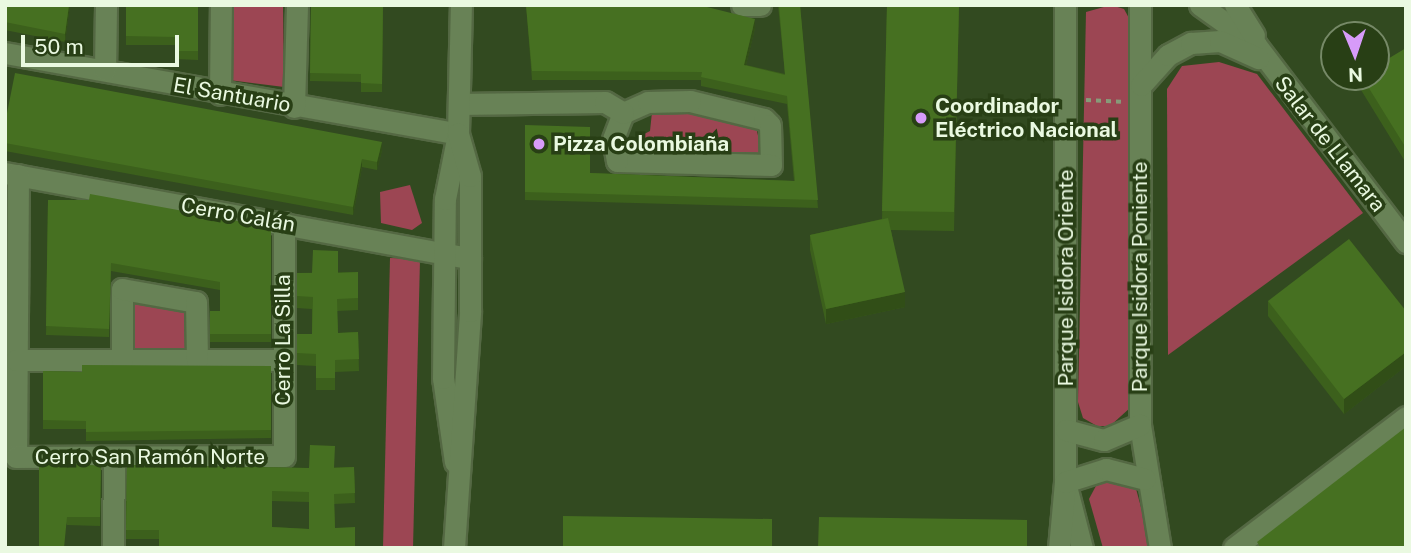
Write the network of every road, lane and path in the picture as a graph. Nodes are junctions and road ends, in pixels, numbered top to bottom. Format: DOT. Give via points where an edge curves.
graph roads {
  1 [pos="106,5"];
  2 [pos="221,5"];
  3 [pos="297,5"];
  4 [pos="461,5"];
  5 [pos="742,5"];
  6 [pos="760,5"];
  7 [pos="1065,5"];
  8 [pos="1140,5"];
  9 [pos="1200,5"];
  10 [pos="1235,5"];
  11 [pos="1256,45"];
  12 [pos="5,53"];
  13 [pos="1270,65"];
  14 [pos="105,70"];
  15 [pos="220,94"];
  16 [pos="1140,94"];
  17 [pos="1065,99"];
  18 [pos="459,104"];
  19 [pos="294,107"];
  20 [pos="623,113"];
  21 [pos="458,134"];
  22 [pos="11,174"];
  23 [pos="284,223"];
  24 [pos="1406,242"];
  25 [pos="444,254"];
  26 [pos="470,258"];
  27 [pos="16,360"];
  28 [pos="122,360"];
  29 [pos="197,360"];
  30 [pos="282,360"];
  31 [pos="10,401"];
  32 [pos="1406,417"];
  33 [pos="1140,425"];
  34 [pos="1066,430"];
  35 [pos="284,456"];
  36 [pos="114,457"];
  37 [pos="455,462"];
  38 [pos="1146,479"];
  39 [pos="1065,482"];
  40 [pos="113,548"];
  41 [pos="454,548"];
  42 [pos="1059,548"];
  43 [pos="1082,548"];
  44 [pos="1160,548"];
  45 [pos="1234,548"];
  1 -- 14 [label="street"];
  2 -- 15 [label="street"];
  3 -- 19 [label="street"];
  4 -- 18 [label="street"];
  5 -- 6 [label="street"];
  7 -- 17 [label="street, Parque Isidora Oriente"];
  8 -- 16 [label="street, Parque Isidora Poniente"];
  9 -- 11 [label="street, Salar de Llamara"];
  10 -- 11 [label="street, Salar de Llamara"];
  11 -- 13 [label="street, Salar de Llamara"];
  12 -- 14 [label="street, El Santuario"];
  13 -- 16 [label="street" via="1235,46 1203,41 1168,55"];
  13 -- 24 [label="street, Salar de Llamara"];
  14 -- 15 [label="street, El Santuario"];
  15 -- 19 [label="street, El Santuario"];
  16 -- 17 [label="path"];
  16 -- 33 [label="street, Parque Isidora Poniente"];
  17 -- 34 [label="street, Parque Isidora Oriente"];
  18 -- 20 [label="street" via="605,102"];
  18 -- 21 [label="street"];
  19 -- 21 [label="street, El Santuario"];
  20 -- 20 [label="street" via="648,102 690,102 764,120 770,125 771,165 617,161 613,139"];
  21 -- 25 [label="street" via="446,170"];
  21 -- 26 [label="street" via="470,176"];
  22 -- 23 [label="street, Cerro Calán"];
  22 -- 27 [label="street"];
  23 -- 25 [label="street, Cerro Calán"];
  23 -- 30 [label="street, Cerro La Silla"];
  25 -- 26 [label="street, Cerro Calán"];
  25 -- 37 [label="street" via="443,378"];
  26 -- 37 [label="street" via="467,369"];
  27 -- 28 [label="street"];
  27 -- 31 [label="street"];
  28 -- 29 [label="street"];
  28 -- 29 [label="street" via="122,289 196,302"];
  29 -- 30 [label="street"];
  30 -- 35 [label="street, Cerro La Silla"];
  31 -- 36 [label="street, Cerro San Ramón Norte" via="16,457"];
  32 -- 45 [label="street"];
  33 -- 34 [label="street" via="1104,440"];
  33 -- 38 [label="street, Parque Isidora Poniente"];
  34 -- 39 [label="street, Parque Isidora Oriente"];
  35 -- 36 [label="street, Cerro San Ramón Norte"];
  36 -- 40 [label="street"];
  37 -- 41 [label="street"];
  38 -- 39 [label="street" via="1106,469"];
  38 -- 44 [label="street, Parque Isidora Poniente"];
  39 -- 42 [label="street"];
  39 -- 43 [label="street, Parque Isidora Oriente"];
}
